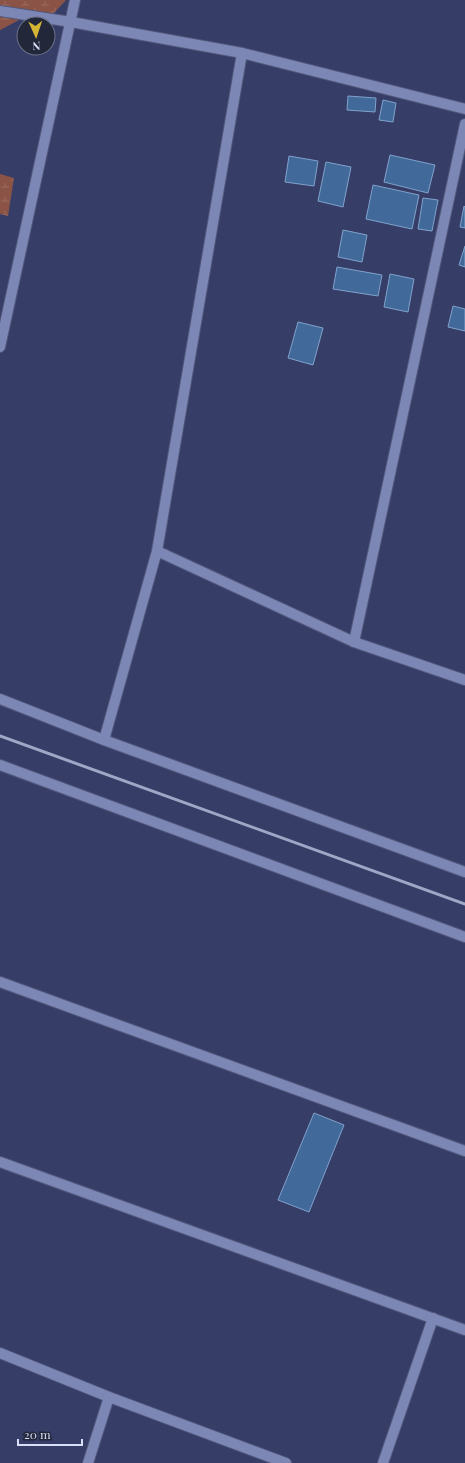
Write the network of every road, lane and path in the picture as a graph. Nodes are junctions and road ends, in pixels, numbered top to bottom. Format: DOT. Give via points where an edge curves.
graph roads {
  1 [pos="75,0"];
  2 [pos="0,11"];
  3 [pos="71,22"];
  4 [pos="242,53"];
  5 [pos="465,109"];
  6 [pos="465,124"];
  7 [pos="0,347"];
  8 [pos="157,551"];
  9 [pos="354,642"];
  10 [pos="465,680"];
  11 [pos="0,699"];
  12 [pos="104,740"];
  13 [pos="0,765"];
  14 [pos="465,872"];
  15 [pos="465,937"];
  16 [pos="0,982"];
  17 [pos="465,1151"];
  18 [pos="0,1162"];
  19 [pos="433,1318"];
  20 [pos="465,1330"];
  21 [pos="0,1353"];
  22 [pos="109,1397"];
  23 [pos="88,1463"];
  24 [pos="286,1463"];
  25 [pos="383,1463"];
  1 -- 3 [label="street"];
  2 -- 3 [label="street"];
  3 -- 4 [label="street"];
  3 -- 7 [label="street"];
  4 -- 5 [label="street"];
  4 -- 8 [label="street"];
  6 -- 9 [label="street"];
  8 -- 9 [label="street"];
  8 -- 12 [label="street"];
  9 -- 10 [label="street"];
  11 -- 12 [label="street"];
  12 -- 14 [label="street"];
  13 -- 15 [label="street"];
  16 -- 17 [label="street"];
  18 -- 19 [label="street"];
  19 -- 20 [label="street"];
  19 -- 25 [label="street"];
  21 -- 22 [label="street"];
  22 -- 23 [label="street"];
  22 -- 24 [label="street"];
}
